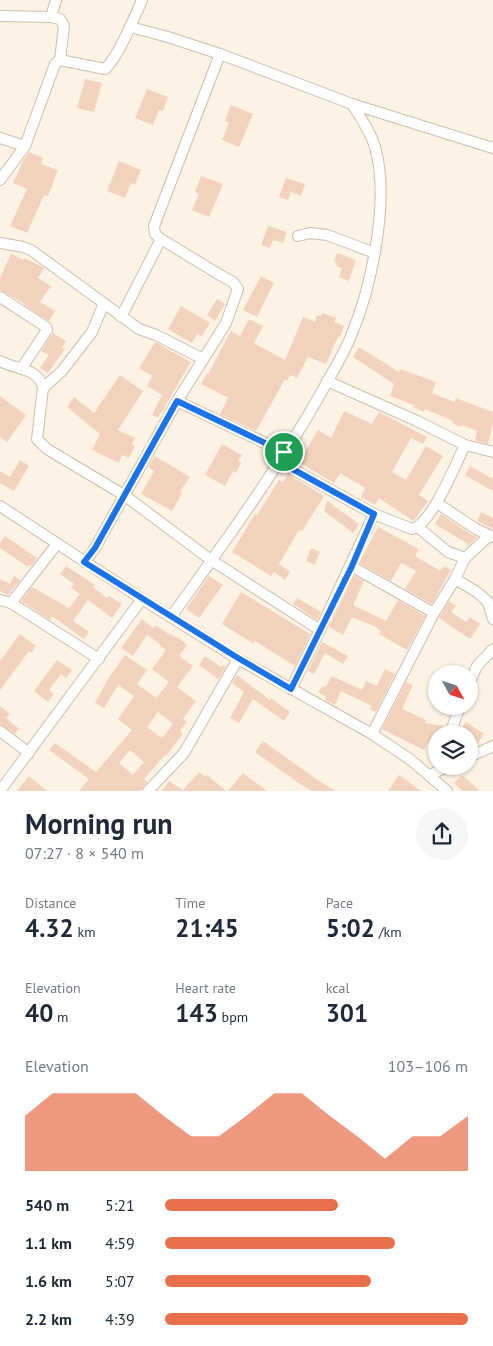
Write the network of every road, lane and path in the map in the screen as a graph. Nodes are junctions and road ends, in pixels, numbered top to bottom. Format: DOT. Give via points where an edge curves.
graph roads {
  1 [pos="56,0"];
  2 [pos="142,0"];
  3 [pos="0,16"];
  4 [pos="50,17"];
  5 [pos="130,27"];
  6 [pos="220,54"];
  7 [pos="60,60"];
  8 [pos="352,104"];
  9 [pos="0,138"];
  10 [pos="24,146"];
  11 [pos="493,148"];
  12 [pos="0,180"];
  13 [pos="298,236"];
  14 [pos="162,239"];
  15 [pos="0,243"];
  16 [pos="375,252"];
  17 [pos="0,297"];
  18 [pos="104,302"];
  19 [pos="121,318"];
  20 [pos="203,359"];
  21 [pos="0,361"];
  22 [pos="21,369"];
  23 [pos="327,382"];
  24 [pos="43,388"];
  25 [pos="177,401"];
  26 [pos="465,444"];
  27 [pos="284,452"];
  28 [pos="493,452"];
  29 [pos="278,461"];
  30 [pos="124,495"];
  31 [pos="437,503"];
  32 [pos="0,506"];
  33 [pos="374,514"];
  34 [pos="419,528"];
  35 [pos="491,536"];
  36 [pos="57,544"];
  37 [pos="465,558"];
  38 [pos="211,560"];
  39 [pos="84,562"];
  40 [pos="352,566"];
  41 [pos="455,579"];
  42 [pos="142,599"];
  43 [pos="0,600"];
  44 [pos="11,603"];
  45 [pos="434,613"];
  46 [pos="171,617"];
  47 [pos="493,619"];
  48 [pos="320,630"];
  49 [pos="493,649"];
  50 [pos="238,658"];
  51 [pos="99,659"];
  52 [pos="477,665"];
  53 [pos="291,689"];
  54 [pos="0,731"];
  55 [pos="372,734"];
  56 [pos="493,746"];
  57 [pos="29,753"];
  58 [pos="478,753"];
  59 [pos="428,773"];
  60 [pos="430,775"];
  61 [pos="0,791"];
  62 [pos="148,791"];
  63 [pos="447,791"];
  1 -- 4 [label="street"];
  2 -- 5 [label="street"];
  3 -- 4 [label="street"];
  4 -- 7 [label="street" via="60,20 64,26"];
  5 -- 6 [label="street"];
  5 -- 7 [label="street" via="106,69"];
  6 -- 8 [label="street"];
  6 -- 14 [label="street" via="154,226 155,234"];
  7 -- 10 [label="street" via="55,64"];
  8 -- 11 [label="street"];
  8 -- 16 [label="street" via="368,128 380,166 381,200"];
  9 -- 10 [label="street"];
  10 -- 12 [label="street"];
  13 -- 16 [label="street" via="310,233 327,235"];
  14 -- 19 [label="street"];
  14 -- 20 [label="street" via="233,282 238,289 226,323"];
  15 -- 18 [label="street" via="31,250"];
  16 -- 23 [label="street" via="351,337"];
  17 -- 22 [label="street" via="47,330"];
  18 -- 19 [label="street"];
  18 -- 24 [label="street" via="92,332 62,371"];
  19 -- 20 [label="street"];
  20 -- 25 [label="street"];
  21 -- 22 [label="street"];
  22 -- 24 [label="street" via="33,372"];
  23 -- 26 [label="street"];
  23 -- 27 [label="street"];
  24 -- 30 [label="street" via="37,439 47,449"];
  25 -- 27 [label="street"];
  25 -- 30 [label="street"];
  26 -- 28 [label="street"];
  26 -- 31 [label="street"];
  27 -- 29 [label="street"];
  29 -- 33 [label="street"];
  29 -- 38 [label="street"];
  30 -- 38 [label="street"];
  30 -- 39 [label="street"];
  31 -- 34 [label="street"];
  31 -- 35 [label="street"];
  32 -- 36 [label="street"];
  33 -- 34 [label="street" via="408,528"];
  33 -- 40 [label="street"];
  34 -- 37 [label="street" via="448,552"];
  35 -- 37 [label="street"];
  36 -- 39 [label="street"];
  36 -- 44 [label="street"];
  37 -- 41 [label="street"];
  38 -- 46 [label="street"];
  38 -- 48 [label="street"];
  39 -- 42 [label="street"];
  40 -- 45 [label="street"];
  40 -- 48 [label="street"];
  41 -- 45 [label="street"];
  41 -- 47 [label="street" via="488,602"];
  42 -- 46 [label="street"];
  42 -- 51 [label="street"];
  43 -- 44 [label="street"];
  44 -- 51 [label="street"];
  45 -- 55 [label="street"];
  46 -- 50 [label="street"];
  48 -- 53 [label="street"];
  49 -- 52 [label="street"];
  50 -- 53 [label="street"];
  50 -- 62 [label="street" via="184,753"];
  51 -- 57 [label="street"];
  53 -- 55 [label="street"];
  54 -- 57 [label="street"];
  55 -- 59 [label="street"];
  56 -- 58 [label="street"];
  57 -- 61 [label="street"];
  60 -- 63 [label="street"];
}
